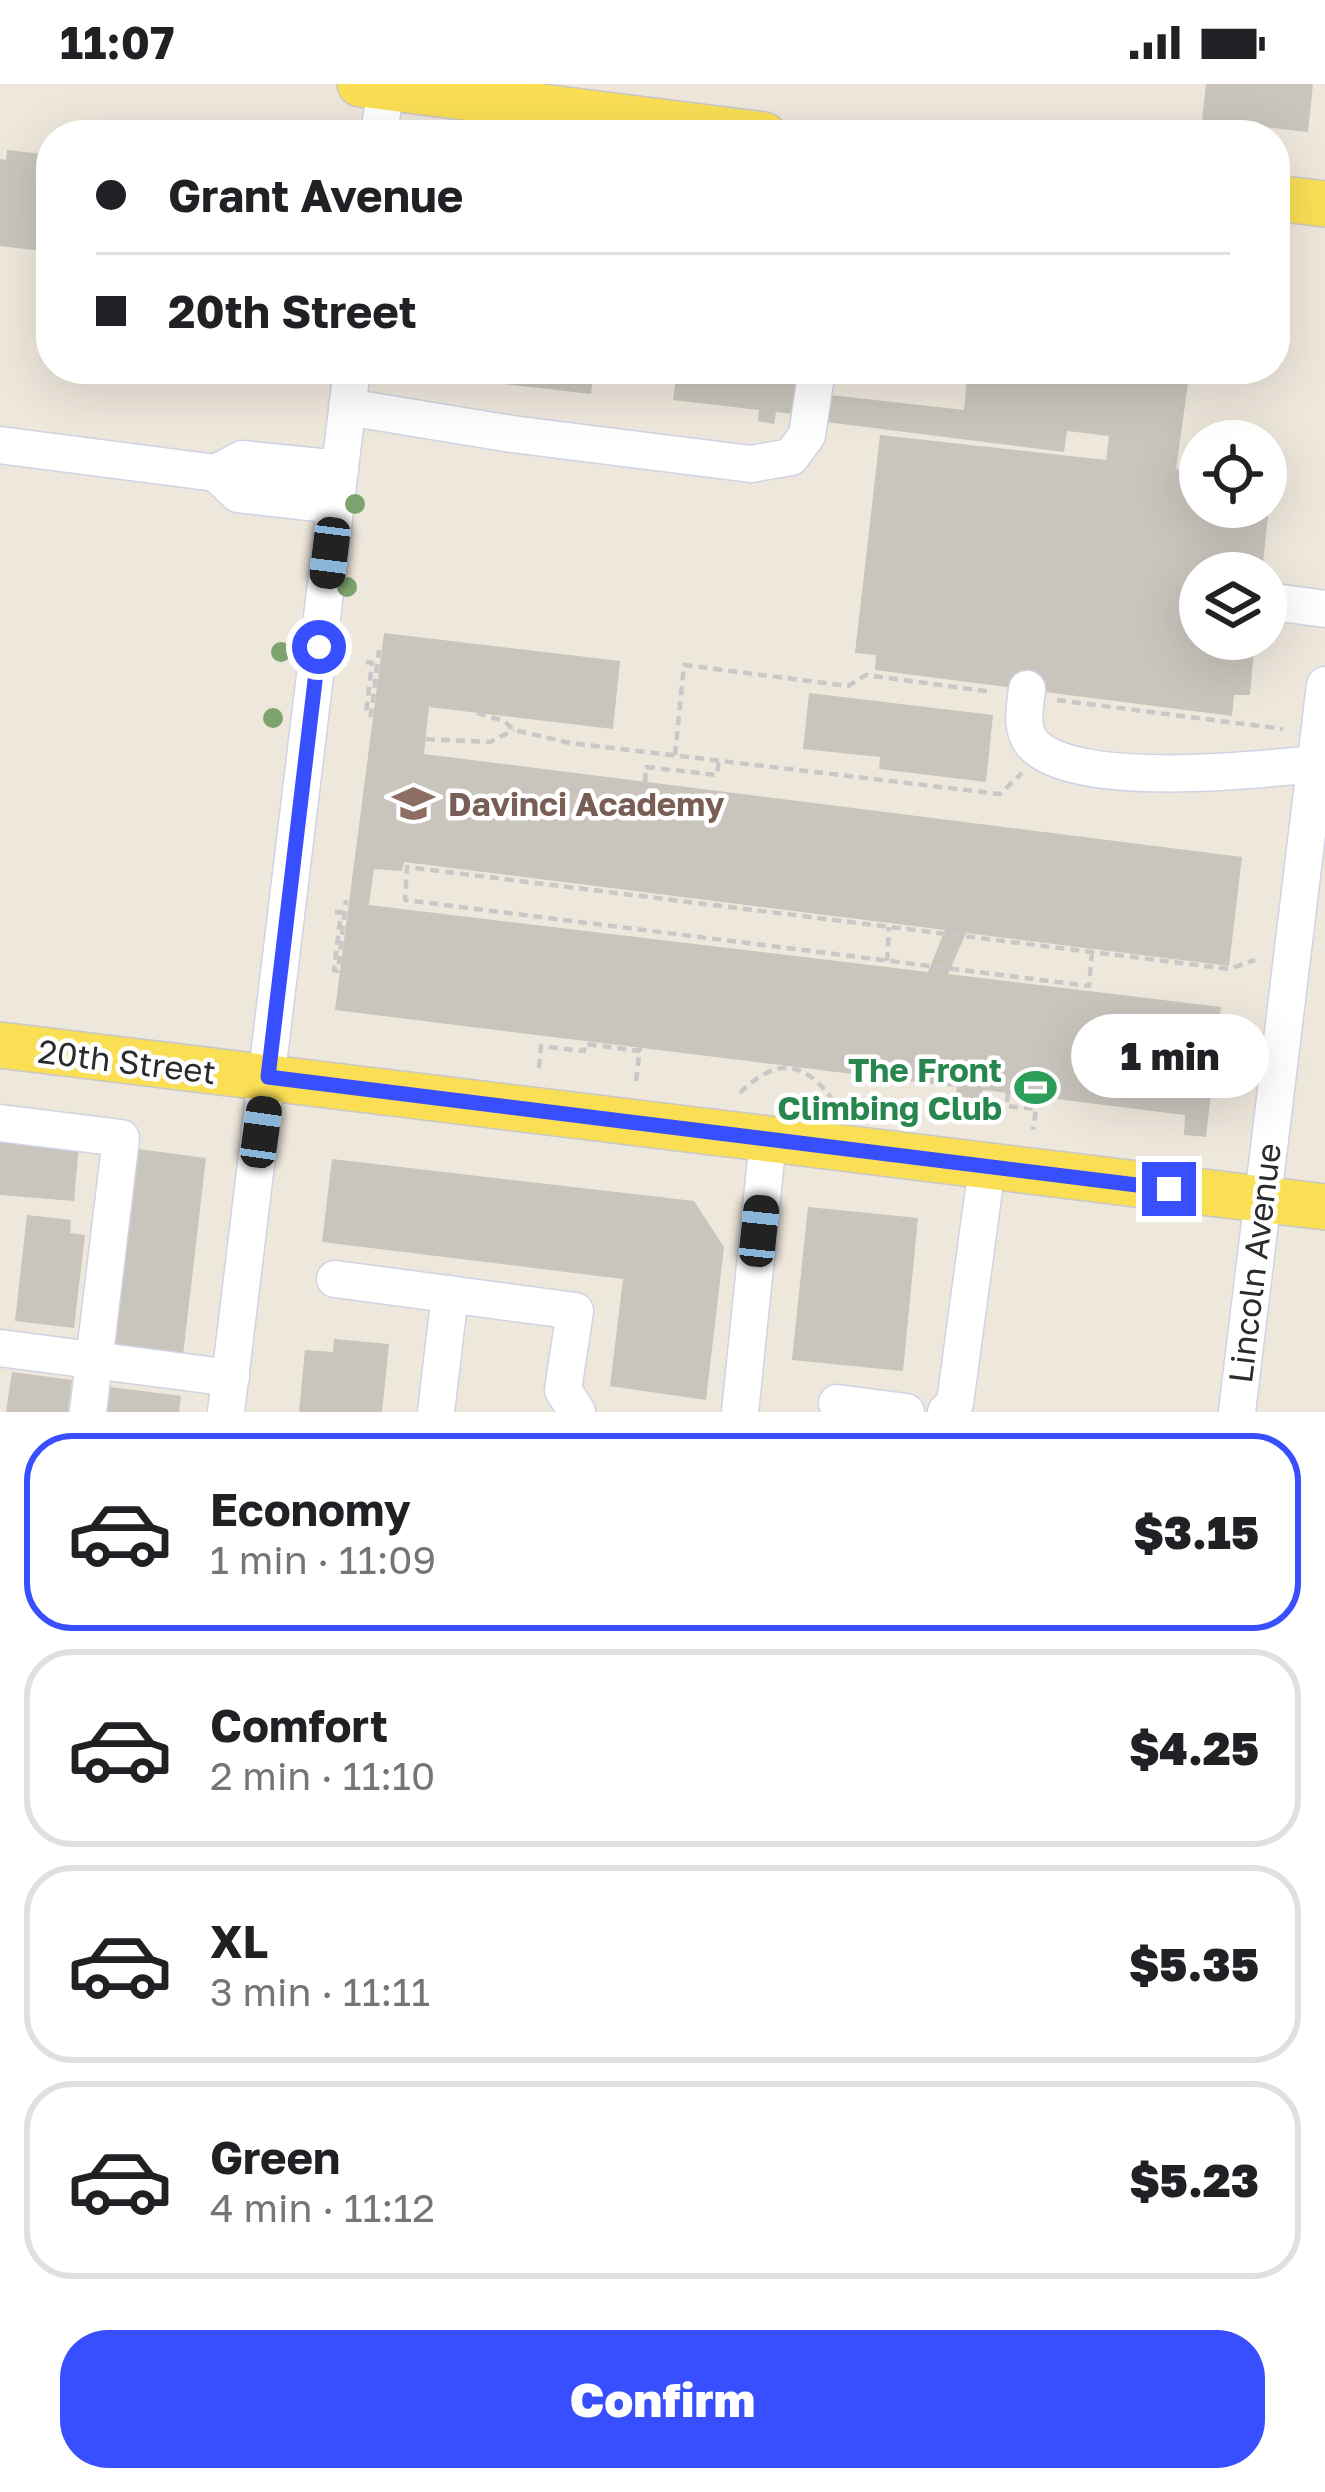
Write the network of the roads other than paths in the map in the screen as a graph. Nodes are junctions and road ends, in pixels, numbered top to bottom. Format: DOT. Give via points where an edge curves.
graph roads {
  1 [pos="377,85"];
  2 [pos="379,120"];
  3 [pos="648,120"];
  4 [pos="1290,200"];
  5 [pos="1325,205"];
  6 [pos="350,384"];
  7 [pos="814,384"];
  8 [pos="347,407"];
  9 [pos="0,445"];
  10 [pos="338,487"];
  11 [pos="1287,604"];
  12 [pos="1325,609"];
  13 [pos="1325,685"];
  14 [pos="1026,693"];
  15 [pos="1315,764"];
  16 [pos="0,1045"];
  17 [pos="268,1077"];
  18 [pos="0,1124"];
  19 [pos="768,1140"];
  20 [pos="987,1167"];
  21 [pos="1262,1199"];
  22 [pos="1325,1207"];
  23 [pos="335,1279"];
  24 [pos="450,1294"];
  25 [pos="0,1348"];
  26 [pos="94,1360"];
  27 [pos="228,1395"];
  28 [pos="837,1403"];
  29 [pos="88,1412"];
  30 [pos="436,1412"];
  31 [pos="577,1412"];
  32 [pos="740,1412"];
  33 [pos="907,1412"];
  34 [pos="946,1412"];
  35 [pos="1237,1412"];
  1 -- 2 [label="street"];
  1 -- 3 [label="main road"];
  4 -- 5 [label="main road"];
  6 -- 8 [label="street"];
  7 -- 8 [label="street" via="806,435 791,457 751,464"];
  8 -- 10 [label="street"];
  9 -- 10 [label="street" via="216,473 238,494"];
  10 -- 17 [label="street"];
  11 -- 12 [label="street"];
  13 -- 15 [label="street, Lincoln Avenue"];
  14 -- 15 [label="street" via="1030,742 1054,761 1198,775"];
  15 -- 21 [label="street, Lincoln Avenue"];
  16 -- 17 [label="main road, 20th Street"];
  17 -- 19 [label="main road, 20th Street"];
  17 -- 27 [label="street"];
  18 -- 26 [label="street" via="121,1138"];
  19 -- 20 [label="main road, 20th Street"];
  19 -- 32 [label="street"];
  20 -- 21 [label="main road, 20th Street"];
  20 -- 34 [label="street" via="955,1403"];
  21 -- 22 [label="main road, 20th Street"];
  21 -- 35 [label="street, Lincoln Avenue"];
  23 -- 24 [label="street"];
  24 -- 30 [label="street"];
  24 -- 31 [label="street" via="574,1310 563,1390"];
  25 -- 26 [label="street"];
  26 -- 27 [label="street"];
  26 -- 29 [label="street"];
  28 -- 33 [label="street"];
}
